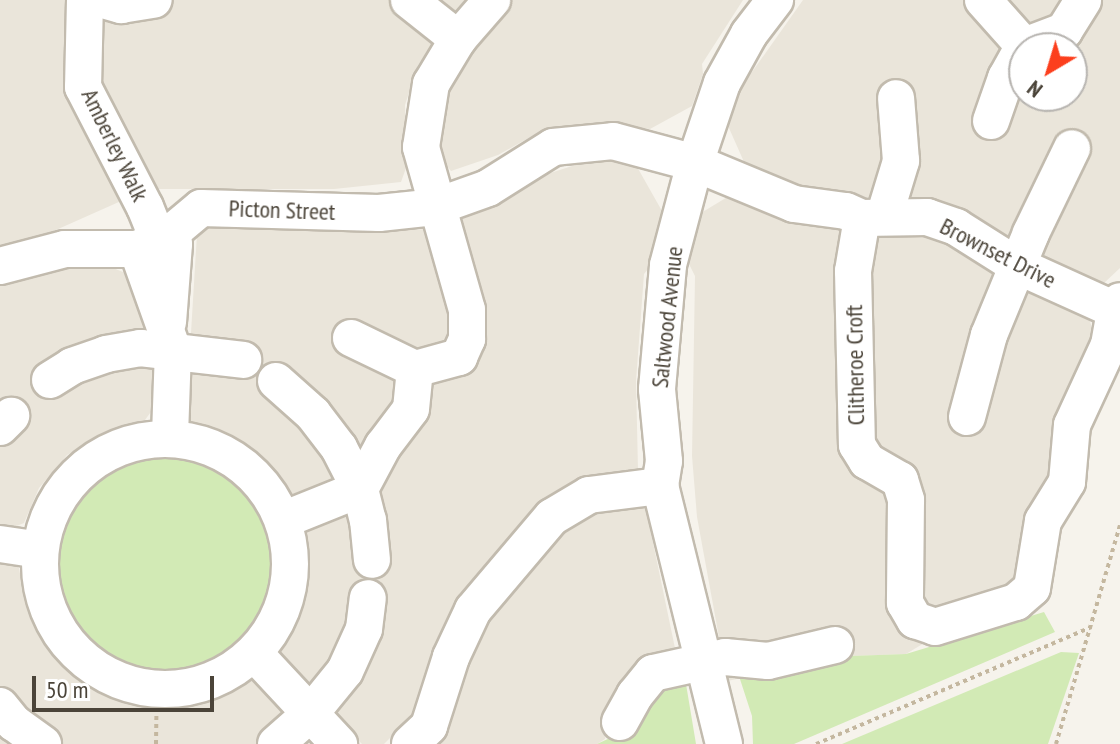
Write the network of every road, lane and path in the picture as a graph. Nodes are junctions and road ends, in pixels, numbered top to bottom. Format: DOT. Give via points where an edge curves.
graph roads {
  1 [pos="85,0"];
  2 [pos="103,0"];
  3 [pos="154,0"];
  4 [pos="409,0"];
  5 [pos="492,0"];
  6 [pos="775,0"];
  7 [pos="983,0"];
  8 [pos="1083,0"];
  9 [pos="1012,32"];
  10 [pos="1061,32"];
  11 [pos="458,39"];
  12 [pos="1008,74"];
  13 [pos="896,98"];
  14 [pos="991,121"];
  15 [pos="1072,148"];
  16 [pos="695,163"];
  17 [pos="435,207"];
  18 [pos="873,218"];
  19 [pos="155,241"];
  20 [pos="0,266"];
  21 [pos="1018,266"];
  22 [pos="1117,306"];
  23 [pos="351,338"];
  24 [pos="169,339"];
  25 [pos="243,360"];
  26 [pos="415,369"];
  27 [pos="50,380"];
  28 [pos="276,381"];
  29 [pos="967,417"];
  30 [pos="170,438"];
  31 [pos="660,486"];
  32 [pos="360,489"];
  33 [pos="283,520"];
  34 [pos="1120,525"];
  35 [pos="0,544"];
  36 [pos="40,550"];
  37 [pos="372,560"];
  38 [pos="368,598"];
  39 [pos="1091,627"];
  40 [pos="835,645"];
  41 [pos="254,653"];
  42 [pos="703,663"];
  43 [pos="157,681"];
  44 [pos="0,706"];
  45 [pos="310,714"];
  46 [pos="620,722"];
  47 [pos="43,744"];
  48 [pos="156,744"];
  49 [pos="276,744"];
  50 [pos="339,744"];
  51 [pos="410,744"];
  52 [pos="724,744"];
  53 [pos="816,744"];
  54 [pos="1056,744"];
  1 -- 19 [label="street, Amberley Walk" via="83,87 145,207"];
  2 -- 3 [label="street" via="121,5"];
  4 -- 11 [label="street"];
  5 -- 11 [label="street"];
  6 -- 16 [label="street, Saltwood Avenue" via="722,83"];
  7 -- 9 [label="street"];
  8 -- 10 [label="street"];
  11 -- 17 [label="street" via="431,84 421,147"];
  12 -- 14 [label="street"];
  13 -- 18 [label="street" via="901,161"];
  15 -- 21 [label="street"];
  16 -- 17 [label="street, Picton Street" via="613,141 553,147 488,188"];
  16 -- 18 [label="street, Brownset Drive" via="794,204"];
  16 -- 31 [label="street, Saltwood Avenue" via="668,265 657,389 664,461"];
  17 -- 19 [label="street, Picton Street" via="379,213 201,208"];
  17 -- 26 [label="street" via="467,310 467,339 459,357"];
  18 -- 21 [label="street, Brownset Drive" via="927,217 956,227"];
  18 -- 22 [label="street, Clitheroe Croft" via="853,271 857,445 867,461 900,480 906,500 905,603 915,620 935,627 1016,602 1032,588 1043,521 1067,482 1072,425 1109,345"];
  19 -- 20 [label="street" via="65,249"];
  19 -- 24 [label="street, Amberley Walk"];
  21 -- 22 [label="street, Brownset Drive"];
  21 -- 29 [label="street" via="989,335"];
  23 -- 26 [label="street"];
  24 -- 25 [label="street"];
  24 -- 27 [label="street" via="106,354"];
  24 -- 30 [label="street"];
  26 -- 32 [label="street" via="411,409"];
  28 -- 32 [label="street" via="313,414"];
  30 -- 33 [label="street" via="206,445 239,462 265,488"];
  30 -- 36 [label="street" via="133,442 98,457 70,482 50,513"];
  31 -- 42 [label="street, Saltwood Avenue"];
  31 -- 51 [label="street" via="589,495 552,517 473,610 429,726"];
  32 -- 33 [label="street"];
  32 -- 37 [label="street"];
  33 -- 41 [label="street" via="290,555 288,591 275,624"];
  34 -- 39 [label="path"];
  35 -- 36 [label="street"];
  36 -- 43 [label="street" via="42,590 57,628 83,659 118,680"];
  38 -- 45 [label="street" via="364,629 345,671"];
  39 -- 53 [label="path"];
  39 -- 54 [label="path"];
  40 -- 42 [label="street" via="768,661 725,657"];
  41 -- 43 [label="street" via="225,674 192,686"];
  41 -- 45 [label="street"];
  42 -- 46 [label="street" via="653,673"];
  42 -- 52 [label="street, Saltwood Avenue"];
  43 -- 48 [label="path"];
  44 -- 47 [label="street"];
  45 -- 49 [label="street"];
  45 -- 50 [label="street"];
}
